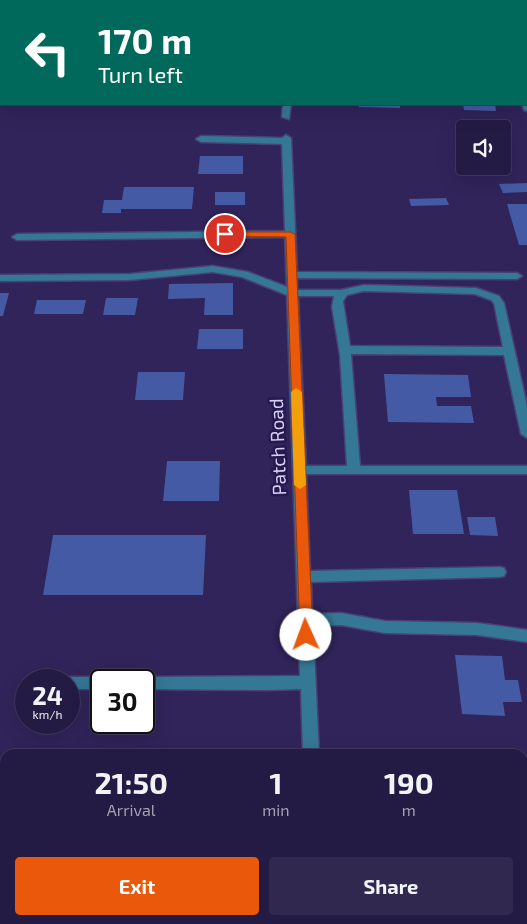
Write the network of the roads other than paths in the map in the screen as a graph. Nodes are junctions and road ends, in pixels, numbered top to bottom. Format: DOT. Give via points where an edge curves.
graph roads {
  1 [pos="287,105"];
  2 [pos="286,117"];
  3 [pos="200,139"];
  4 [pos="290,234"];
  5 [pos="17,237"];
  6 [pos="292,275"];
  7 [pos="517,276"];
  8 [pos="0,278"];
  9 [pos="292,293"];
  10 [pos="342,294"];
  11 [pos="345,350"];
  12 [pos="510,351"];
  13 [pos="527,434"];
  14 [pos="299,470"];
  15 [pos="354,470"];
  16 [pos="527,470"];
  17 [pos="499,572"];
  18 [pos="304,577"];
  19 [pos="306,620"];
  20 [pos="527,636"];
  21 [pos="308,682"];
  22 [pos="155,683"];
  23 [pos="311,749"];
  1 -- 2 [label="street"];
  3 -- 4 [label="street, Patch Road" via="286,139"];
  4 -- 5 [label="street"];
  4 -- 6 [label="street, Patch Road"];
  6 -- 7 [label="street"];
  6 -- 9 [label="street, Patch Road"];
  8 -- 9 [label="street" via="130,277 213,269 244,274"];
  9 -- 10 [label="street"];
  9 -- 14 [label="street, Patch Road"];
  10 -- 11 [label="street" via="338,298 338,308"];
  10 -- 12 [label="street" via="364,288 476,290 499,303"];
  11 -- 12 [label="street"];
  11 -- 15 [label="street"];
  12 -- 13 [label="street"];
  14 -- 15 [label="street"];
  14 -- 18 [label="street, Patch Road"];
  15 -- 16 [label="street"];
  17 -- 18 [label="street"];
  18 -- 19 [label="street, Patch Road"];
  19 -- 20 [label="street" via="342,619 385,627 476,629"];
  19 -- 21 [label="street, Patch Road"];
  21 -- 22 [label="street"];
  21 -- 23 [label="street, Patch Road"];
}
